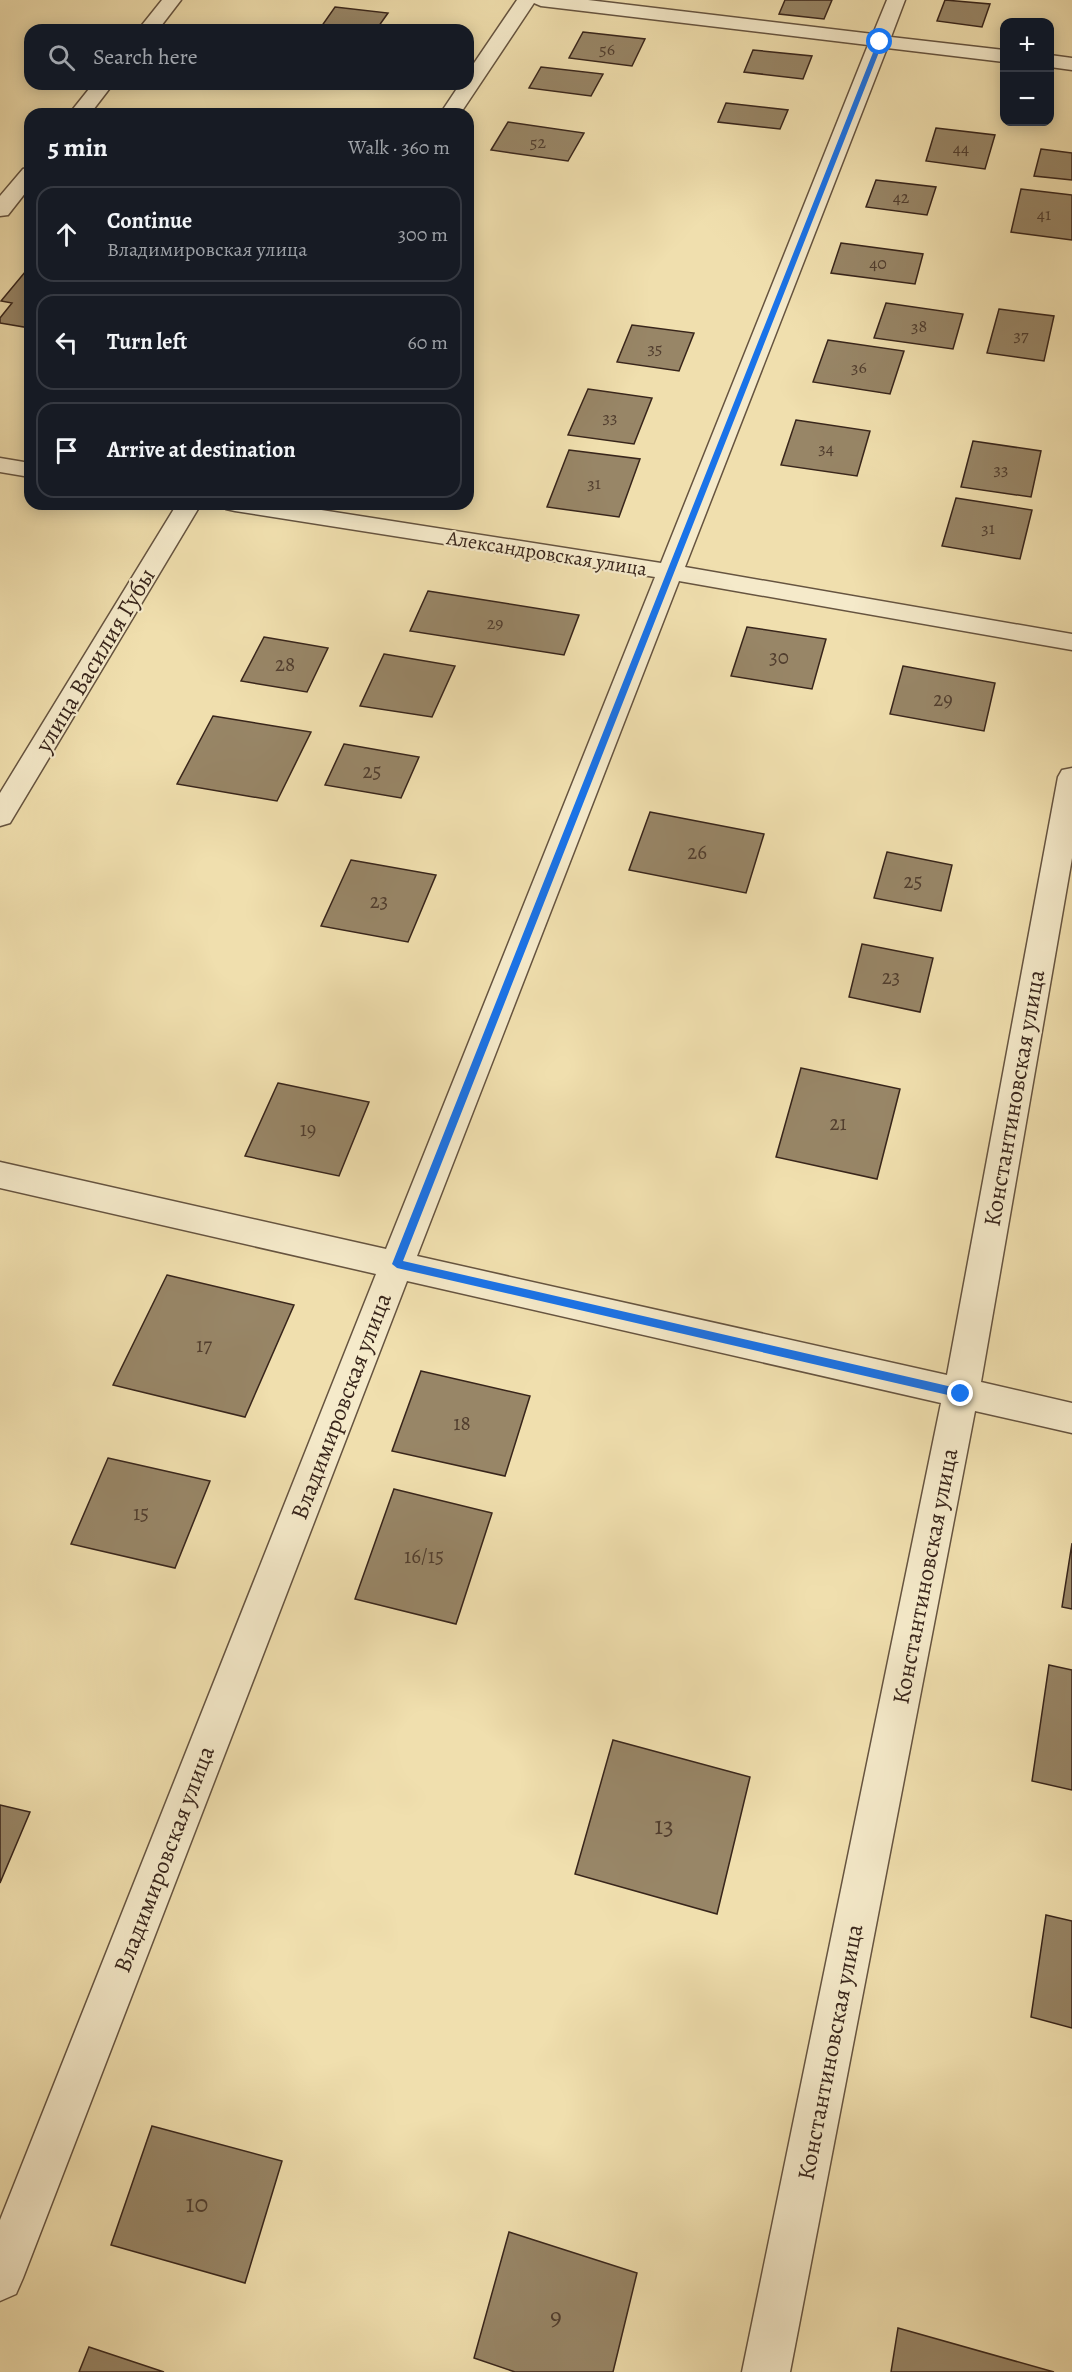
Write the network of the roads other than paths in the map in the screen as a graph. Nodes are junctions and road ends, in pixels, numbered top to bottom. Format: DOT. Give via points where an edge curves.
graph roads {
  1 [pos="172,0"];
  2 [pos="526,0"];
  3 [pos="542,0"];
  4 [pos="896,0"];
  5 [pos="153,24"];
  6 [pos="880,42"];
  7 [pos="1000,55"];
  8 [pos="1054,62"];
  9 [pos="1072,64"];
  10 [pos="474,78"];
  11 [pos="99,90"];
  12 [pos="466,90"];
  13 [pos="84,108"];
  14 [pos="454,108"];
  15 [pos="24,181"];
  16 [pos="0,210"];
  17 [pos="0,465"];
  18 [pos="24,469"];
  19 [pos="185,510"];
  20 [pos="273,510"];
  21 [pos="670,572"];
  22 [pos="1072,642"];
  23 [pos="1072,777"];
  24 [pos="0,816"];
  25 [pos="0,1175"];
  26 [pos="397,1264"];
  27 [pos="961,1394"];
  28 [pos="1072,1418"];
  29 [pos="0,2278"];
  30 [pos="766,2372"];
  1 -- 5 [label="street"];
  2 -- 10 [label="street"];
  3 -- 6 [label="street"];
  4 -- 6 [label="street, Владимировская улица"];
  6 -- 7 [label="street"];
  6 -- 21 [label="street, Владимировская улица"];
  8 -- 9 [label="street"];
  11 -- 13 [label="street"];
  12 -- 14 [label="street"];
  15 -- 16 [label="street"];
  17 -- 18 [label="street"];
  19 -- 24 [label="street, улица Василия Губы"];
  20 -- 21 [label="street, Александровская улица"];
  21 -- 22 [label="street, Александровская улица"];
  21 -- 26 [label="street, Владимировская улица"];
  23 -- 27 [label="street, Константиновская улица"];
  25 -- 26 [label="street"];
  26 -- 27 [label="street"];
  26 -- 29 [label="street, Владимировская улица"];
  27 -- 28 [label="street"];
  27 -- 30 [label="street, Константиновская улица"];
}
